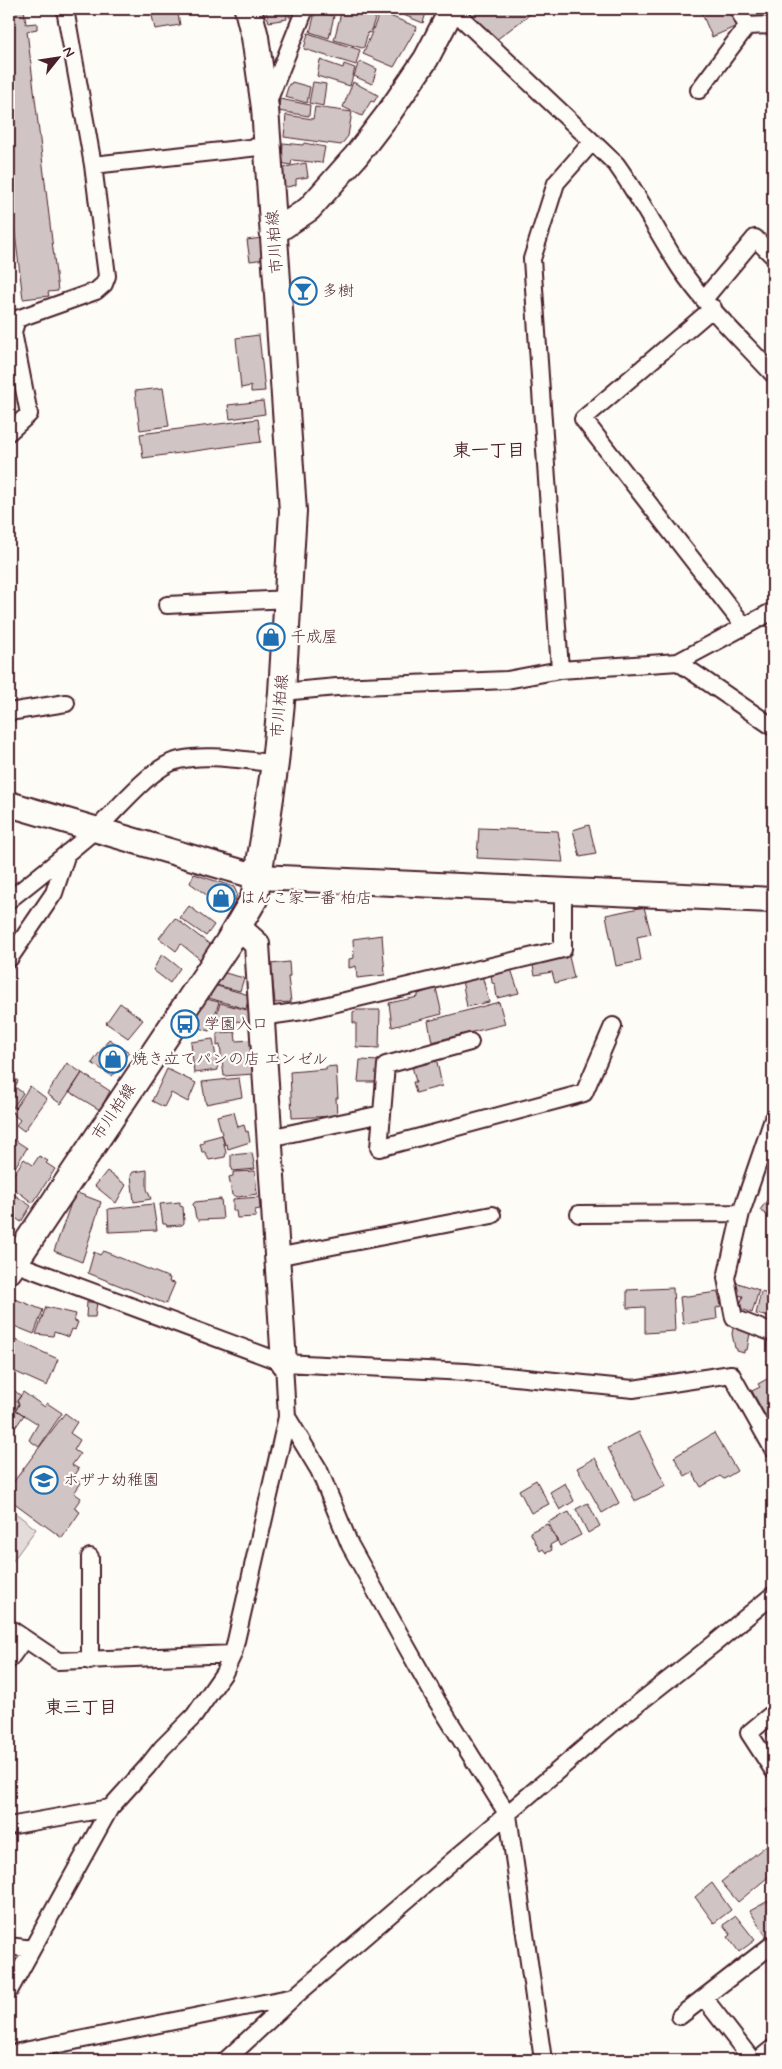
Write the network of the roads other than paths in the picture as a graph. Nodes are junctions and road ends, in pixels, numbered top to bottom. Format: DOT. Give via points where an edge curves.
graph roads {
  1 [pos="65,9"];
  2 [pos="248,9"];
  3 [pos="305,9"];
  4 [pos="452,9"];
  5 [pos="738,9"];
  6 [pos="747,26"];
  7 [pos="773,26"];
  8 [pos="699,90"];
  9 [pos="265,108"];
  10 [pos="592,142"];
  11 [pos="268,146"];
  12 [pos="93,165"];
  13 [pos="275,232"];
  14 [pos="773,256"];
  15 [pos="708,303"];
  16 [pos="773,374"];
  17 [pos="9,432"];
  18 [pos="289,599"];
  19 [pos="167,605"];
  20 [pos="773,611"];
  21 [pos="744,626"];
  22 [pos="678,662"];
  23 [pos="560,670"];
  24 [pos="282,692"];
  25 [pos="66,703"];
  26 [pos="9,712"];
  27 [pos="773,727"];
  28 [pos="275,763"];
  29 [pos="9,804"];
  30 [pos="95,830"];
  31 [pos="67,853"];
  32 [pos="258,876"];
  33 [pos="564,892"];
  34 [pos="9,900"];
  35 [pos="773,900"];
  36 [pos="238,927"];
  37 [pos="9,958"];
  38 [pos="261,1017"];
  39 [pos="613,1026"];
  40 [pos="470,1042"];
  41 [pos="382,1114"];
  42 [pos="773,1119"];
  43 [pos="269,1138"];
  44 [pos="741,1213"];
  45 [pos="578,1214"];
  46 [pos="492,1215"];
  47 [pos="276,1257"];
  48 [pos="10,1265"];
  49 [pos="773,1333"];
  50 [pos="284,1363"];
  51 [pos="287,1417"];
  52 [pos="773,1449"];
  53 [pos="90,1557"];
  54 [pos="773,1594"];
  55 [pos="9,1628"];
  56 [pos="24,1638"];
  57 [pos="233,1654"];
  58 [pos="9,1660"];
  59 [pos="90,1660"];
  60 [pos="773,1713"];
  61 [pos="773,1770"];
  62 [pos="110,1808"];
  63 [pos="508,1815"];
  64 [pos="9,1826"];
  65 [pos="773,1944"];
  66 [pos="9,1946"];
  67 [pos="32,1949"];
  68 [pos="9,1992"];
  69 [pos="294,1997"];
  70 [pos="704,1998"];
  71 [pos="680,2016"];
  72 [pos="773,2048"];
  73 [pos="9,2054"];
  74 [pos="226,2060"];
  75 [pos="543,2060"];
  76 [pos="752,2060"];
  77 [pos="758,2060"];
  1 -- 12 [label="street"];
  2 -- 9 [label="main road, 市川柏線"];
  3 -- 9 [label="street"];
  4 -- 10 [label="street"];
  4 -- 13 [label="street" via="426,59 356,156 309,208"];
  5 -- 6 [label="street"];
  6 -- 7 [label="street"];
  6 -- 8 [label="street"];
  9 -- 11 [label="main road, 市川柏線"];
  10 -- 15 [label="street" via="628,180 681,268"];
  10 -- 23 [label="street" via="556,184 532,259"];
  11 -- 12 [label="street"];
  11 -- 13 [label="main road, 市川柏線"];
  12 -- 17 [label="street" via="107,276 96,291 17,319 13,332 29,414"];
  13 -- 18 [label="main road, 市川柏線" via="293,511"];
  14 -- 15 [label="street" via="755,238"];
  15 -- 16 [label="street"];
  15 -- 21 [label="street" via="583,419"];
  18 -- 19 [label="street"];
  18 -- 24 [label="main road, 市川柏線"];
  20 -- 21 [label="street"];
  21 -- 22 [label="street"];
  22 -- 23 [label="street"];
  22 -- 27 [label="street"];
  23 -- 24 [label="street" via="507,680"];
  24 -- 28 [label="main road, 市川柏線"];
  25 -- 26 [label="street"];
  28 -- 30 [label="street" via="204,757 167,764 149,776"];
  28 -- 32 [label="main road, 市川柏線"];
  29 -- 30 [label="street"];
  30 -- 31 [label="street"];
  30 -- 32 [label="street"];
  31 -- 34 [label="street"];
  31 -- 37 [label="street" via="54,893"];
  32 -- 33 [label="street"];
  32 -- 36 [label="main road, 市川柏線" via="254,899"];
  33 -- 35 [label="street"];
  33 -- 38 [label="street" via="563,949 302,1011"];
  36 -- 38 [label="street" via="257,944"];
  36 -- 48 [label="main road, 市川柏線"];
  38 -- 43 [label="street"];
  39 -- 41 [label="street" via="584,1093 379,1148"];
  40 -- 41 [label="street" via="386,1065"];
  41 -- 43 [label="street"];
  42 -- 44 [label="street"];
  43 -- 47 [label="street"];
  44 -- 45 [label="street"];
  44 -- 49 [label="street" via="726,1278 734,1318"];
  46 -- 47 [label="street"];
  47 -- 50 [label="street"];
  48 -- 50 [label="street"];
  50 -- 51 [label="street"];
  50 -- 52 [label="street" via="466,1372 633,1389 731,1374"];
  51 -- 57 [label="street"];
  51 -- 63 [label="street" via="319,1470 350,1545 442,1709"];
  53 -- 59 [label="street"];
  54 -- 63 [label="street" via="612,1724"];
  55 -- 56 [label="street"];
  56 -- 58 [label="street"];
  56 -- 59 [label="street" via="58,1661"];
  57 -- 59 [label="street"];
  57 -- 62 [label="street" via="194,1716"];
  60 -- 61 [label="street" via="749,1733"];
  62 -- 64 [label="street"];
  62 -- 67 [label="street"];
  63 -- 69 [label="street"];
  63 -- 75 [label="street"];
  65 -- 70 [label="street"];
  66 -- 67 [label="street"];
  67 -- 68 [label="street"];
  69 -- 73 [label="street"];
  69 -- 74 [label="street"];
  70 -- 71 [label="street"];
  70 -- 76 [label="street"];
  72 -- 77 [label="street"];
}
